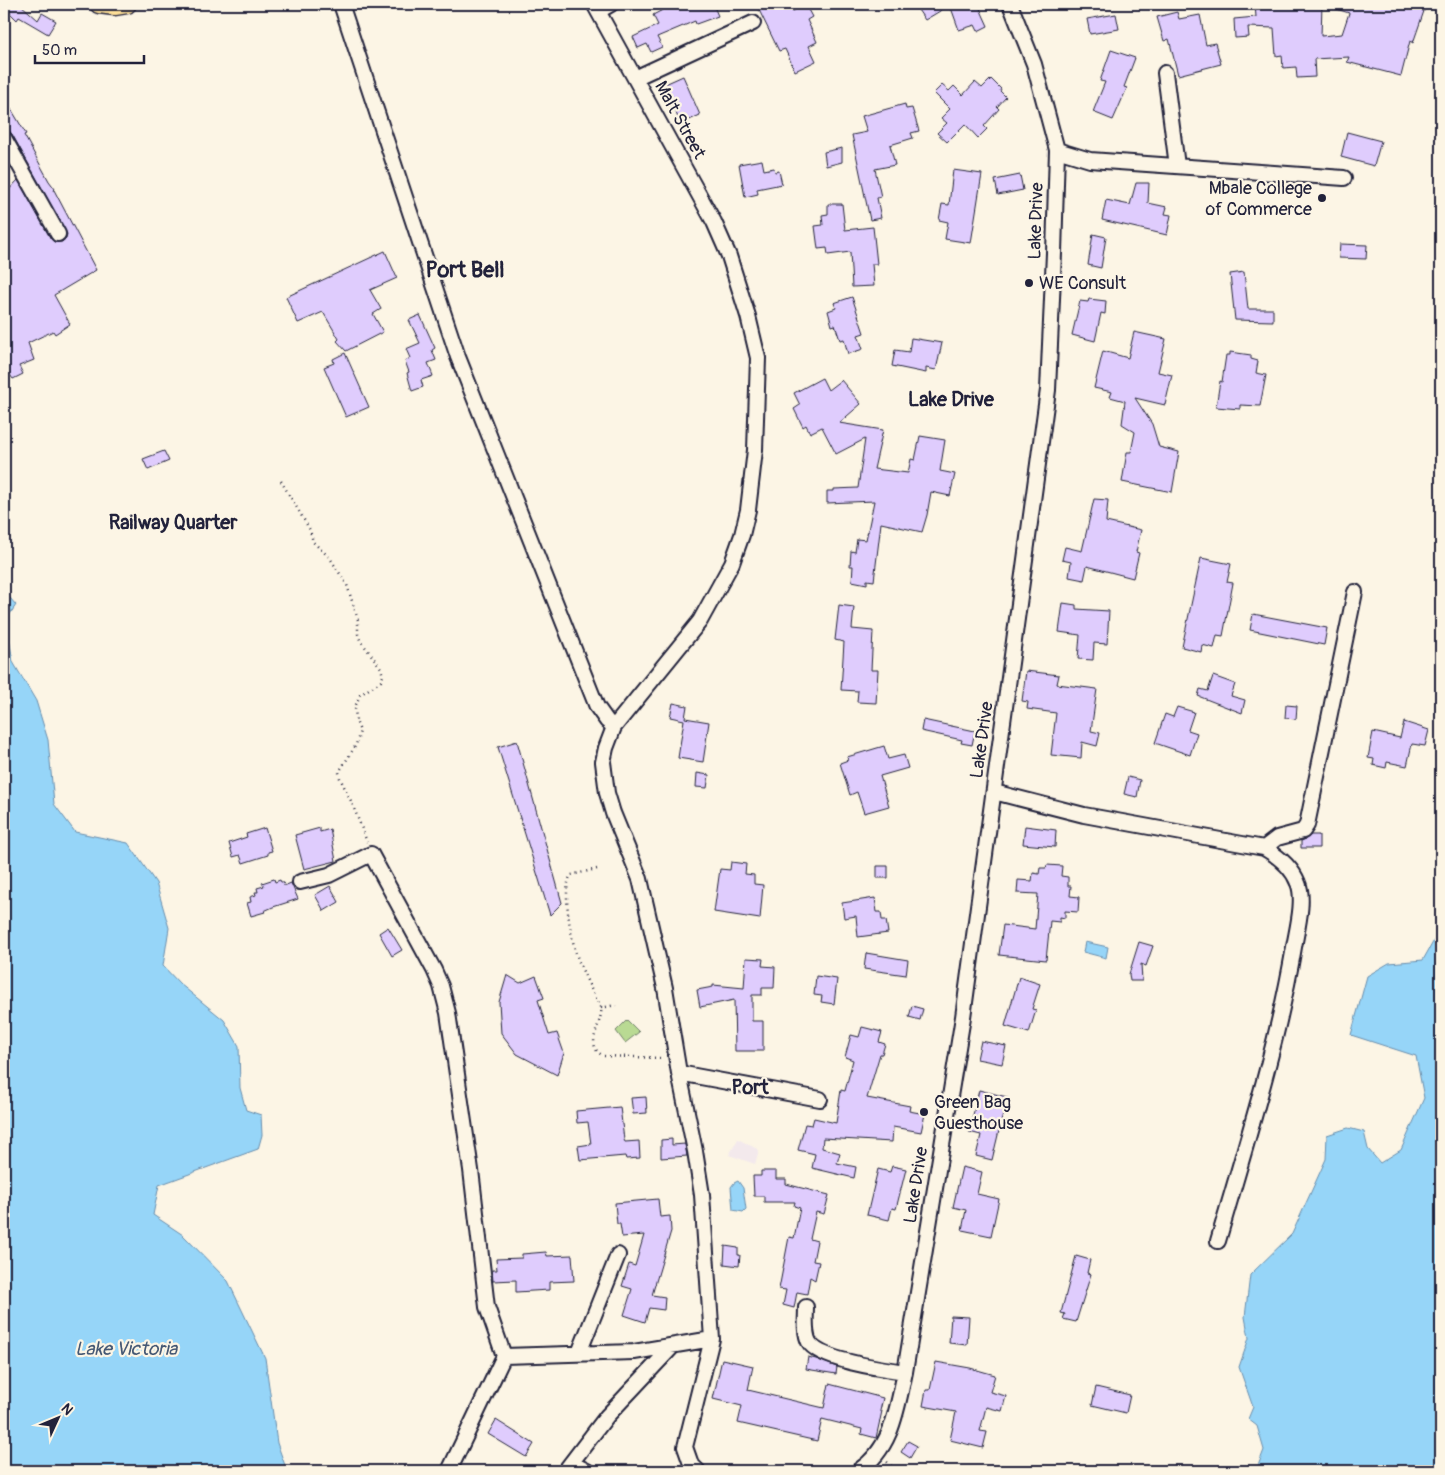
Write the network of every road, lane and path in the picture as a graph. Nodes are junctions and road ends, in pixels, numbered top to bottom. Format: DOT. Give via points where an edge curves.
graph roads {
  1 [pos="99,4"];
  2 [pos="128,4"];
  3 [pos="341,4"];
  4 [pos="611,4"];
  5 [pos="1010,4"];
  6 [pos="596,7"];
  7 [pos="753,23"];
  8 [pos="1165,73"];
  9 [pos="635,78"];
  10 [pos="4,138"];
  11 [pos="1057,150"];
  12 [pos="1177,166"];
  13 [pos="1344,178"];
  14 [pos="58,234"];
  15 [pos="281,481"];
  16 [pos="1355,592"];
  17 [pos="614,727"];
  18 [pos="994,792"];
  19 [pos="1264,848"];
  20 [pos="371,854"];
  21 [pos="597,869"];
  22 [pos="300,882"];
  23 [pos="616,1005"];
  24 [pos="601,1008"];
  25 [pos="676,1058"];
  26 [pos="678,1073"];
  27 [pos="820,1099"];
  28 [pos="1218,1241"];
  29 [pos="618,1255"];
  30 [pos="806,1308"];
  31 [pos="712,1340"];
  32 [pos="672,1346"];
  33 [pos="579,1354"];
  34 [pos="504,1356"];
  35 [pos="905,1372"];
  36 [pos="568,1467"];
  37 [pos="449,1471"];
  38 [pos="587,1471"];
  39 [pos="698,1471"];
  40 [pos="858,1471"];
  1 -- 2 [label="main road"];
  3 -- 17 [label="street" via="458,357 597,707"];
  4 -- 6 [label="street"];
  5 -- 11 [label="street, Lake Drive" via="1034,64"];
  6 -- 9 [label="street, Malt Street"];
  7 -- 9 [label="street"];
  8 -- 12 [label="street"];
  9 -- 17 [label="street, Malt Street" via="714,222 729,256 758,358 754,472 742,535 732,563 700,621"];
  10 -- 14 [label="street"];
  11 -- 12 [label="street" via="1090,160"];
  11 -- 18 [label="street, Lake Drive" via="1048,390"];
  12 -- 13 [label="street"];
  15 -- 20 [label="path" via="310,530 313,542 330,558 347,586 358,620 360,640 381,668 383,676 382,681 360,695 355,707 360,731 356,745 339,772"];
  16 -- 19 [label="street" via="1307,825 1303,831 1277,838"];
  17 -- 25 [label="street" via="604,762 607,793 640,879 665,988"];
  18 -- 19 [label="street" via="1084,815"];
  18 -- 35 [label="street, Lake Drive" via="963,1017"];
  19 -- 28 [label="street" via="1284,862 1298,883 1298,921 1269,1067"];
  20 -- 22 [label="street" via="329,875"];
  20 -- 34 [label="street" via="441,986 448,1013 471,1170 487,1308"];
  21 -- 24 [label="path" via="572,875 568,880 567,906 578,960"];
  23 -- 24 [label="path"];
  24 -- 25 [label="path" via="594,1040 600,1055"];
  25 -- 26 [label="street"];
  26 -- 27 [label="street"];
  26 -- 31 [label="street" via="702,1195"];
  29 -- 33 [label="street"];
  30 -- 35 [label="street" via="808,1341 814,1349 831,1357"];
  31 -- 32 [label="street"];
  31 -- 39 [label="street" via="684,1447 691,1464"];
  32 -- 33 [label="street" via="634,1352"];
  32 -- 36 [label="street" via="607,1416"];
  33 -- 34 [label="street"];
  34 -- 37 [label="street"];
  35 -- 40 [label="street, Lake Drive" via="893,1427 878,1455"];
  36 -- 38 [label="street"];
}
